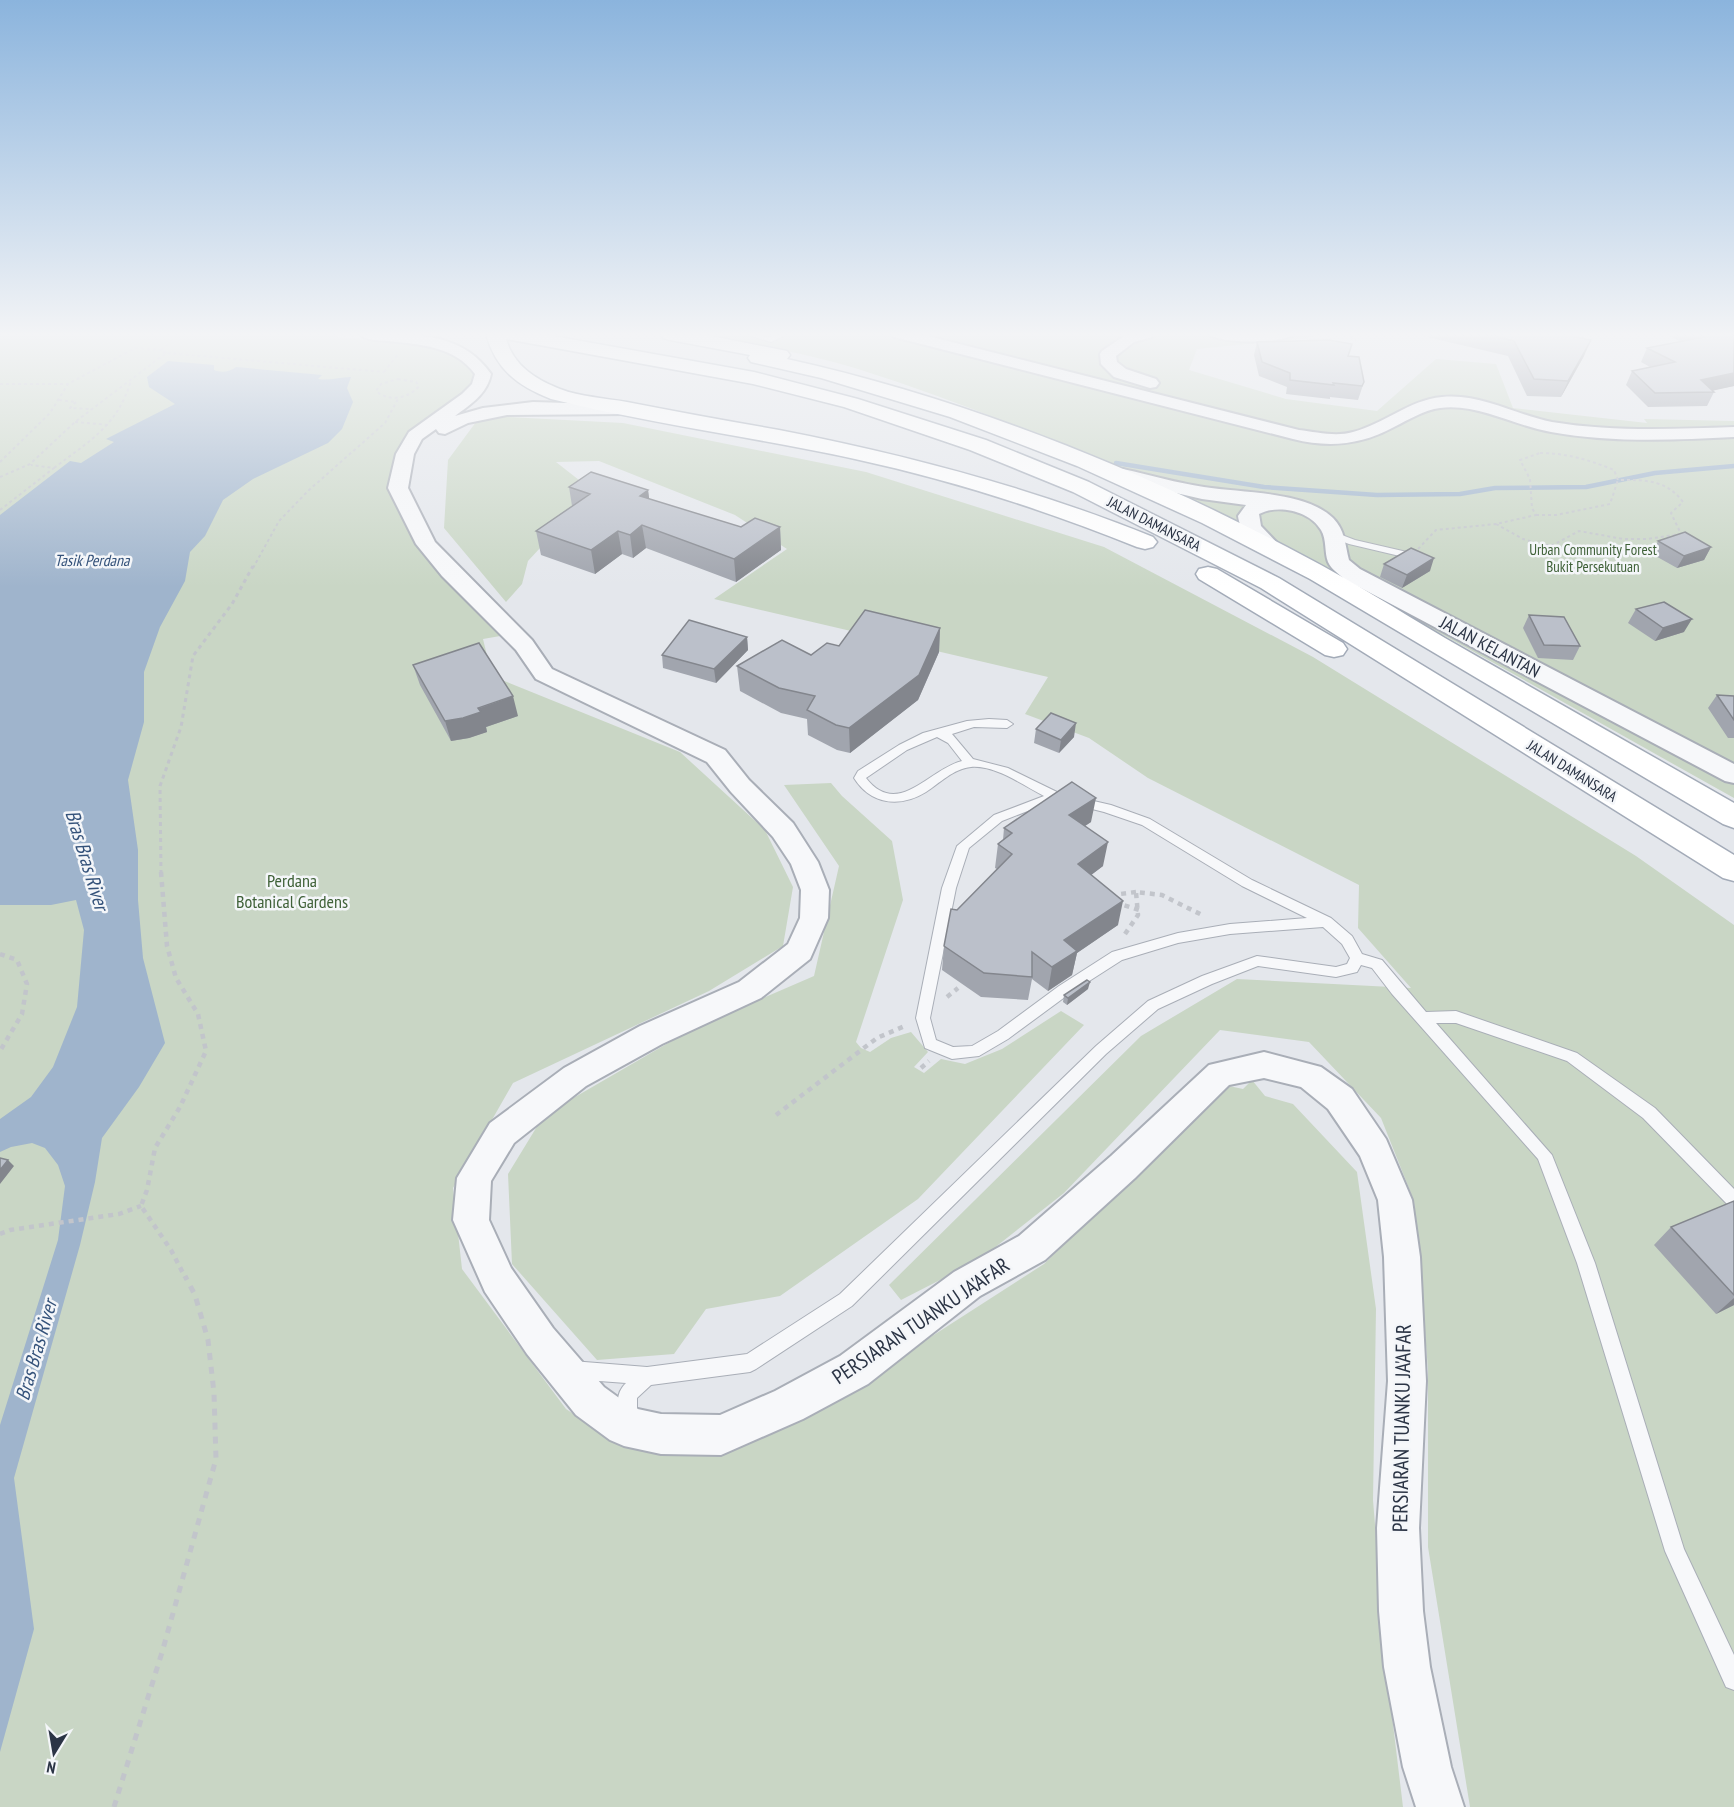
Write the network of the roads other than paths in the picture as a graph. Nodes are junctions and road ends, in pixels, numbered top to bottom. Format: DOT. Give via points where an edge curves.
graph roads {
  1 [pos="440,418"];
  2 [pos="469,418"];
  3 [pos="679,418"];
  4 [pos="897,418"];
  5 [pos="974,418"];
  6 [pos="1233,418"];
  7 [pos="1281,418"];
  8 [pos="1397,418"];
  9 [pos="1518,418"];
  10 [pos="1381,426"];
  11 [pos="1734,432"];
  12 [pos="1110,471"];
  13 [pos="1273,503"];
  14 [pos="406,504"];
  15 [pos="1334,535"];
  16 [pos="1274,550"];
  17 [pos="1404,554"];
  18 [pos="1177,555"];
  19 [pos="1395,661"];
  20 [pos="1007,723"];
  21 [pos="943,733"];
  22 [pos="970,763"];
  23 [pos="1734,775"];
  24 [pos="1055,796"];
  25 [pos="1734,817"];
  26 [pos="1734,870"];
  27 [pos="1734,895"];
  28 [pos="1326,922"];
  29 [pos="1357,958"];
  30 [pos="1422,1018"];
  31 [pos="1734,1200"];
  32 [pos="564,1369"];
  33 [pos="646,1376"];
  34 [pos="647,1431"];
  35 [pos="1734,1679"];
  36 [pos="1440,1807"];
  1 -- 14 [label="street, PERSIARAN TUANKU JA'AFAR" via="415,436 405,454 398,488"];
  2 -- 14 [label="street" via="448,427 431,443 418,471 417,487"];
  3 -- 18 [label="main road" via="830,446 1006,489"];
  4 -- 19 [label="main road, JALAN DAMANSARA" via="978,445 1082,487 1270,583"];
  5 -- 12 [label="main road, JALAN DAMANSARA"];
  6 -- 10 [label="street" via="1327,438 1357,437"];
  7 -- 10 [label="street" via="1308,424"];
  8 -- 10 [label="street"];
  9 -- 11 [label="street" via="1553,428 1600,432"];
  12 -- 13 [label="street" via="1170,488"];
  12 -- 16 [label="main road, JALAN DAMANSARA"];
  13 -- 15 [label="street" via="1311,511"];
  13 -- 16 [label="street" via="1256,506 1247,516 1253,531"];
  14 -- 32 [label="street, PERSIARAN TUANKU JA'AFAR" via="426,544 524,645 544,674 716,756 783,830 804,862 815,890 814,918 800,951 750,990 651,1035 575,1077 502,1133 474,1178 471,1220 481,1246 498,1280"];
  15 -- 17 [label="lane"];
  15 -- 23 [label="street, JALAN KELANTAN" via="1339,564 1352,574"];
  16 -- 25 [label="main road, JALAN DAMANSARA"];
  18 -- 19 [label="main road"];
  18 -- 27 [label="main road"];
  19 -- 26 [label="main road, JALAN DAMANSARA"];
  20 -- 21 [label="lane" via="973,722"];
  21 -- 22 [label="lane"];
  21 -- 22 [label="lane" via="910,743 860,778 876,795 903,799"];
  22 -- 24 [label="lane" via="985,764"];
  24 -- 28 [label="lane" via="1146,822 1246,883"];
  24 -- 28 [label="lane" via="998,818 963,846 949,888 923,1018 930,1044 952,1053 974,1052 1118,956 1178,938 1230,929"];
  28 -- 29 [label="lane" via="1347,940"];
  29 -- 30 [label="lane" via="1377,964"];
  29 -- 33 [label="lane" via="1352,968 1336,972 1257,960 1153,1005 1101,1050 846,1300 750,1363"];
  30 -- 31 [label="lane" via="1455,1017 1572,1057 1649,1113"];
  30 -- 35 [label="lane" via="1544,1155 1586,1263 1675,1551"];
  32 -- 33 [label="lane"];
  32 -- 34 [label="street, PERSIARAN TUANKU JA'AFAR" via="590,1401 624,1426"];
  33 -- 34 [label="lane" via="628,1394 628,1412"];
  34 -- 36 [label="street, PERSIARAN TUANKU JA'AFAR" via="721,1435 854,1370 967,1284 1032,1248 1220,1074 1264,1065 1310,1076 1340,1100 1374,1149 1395,1200 1402,1257 1407,1381 1398,1528 1401,1611 1422,1744"];
}
